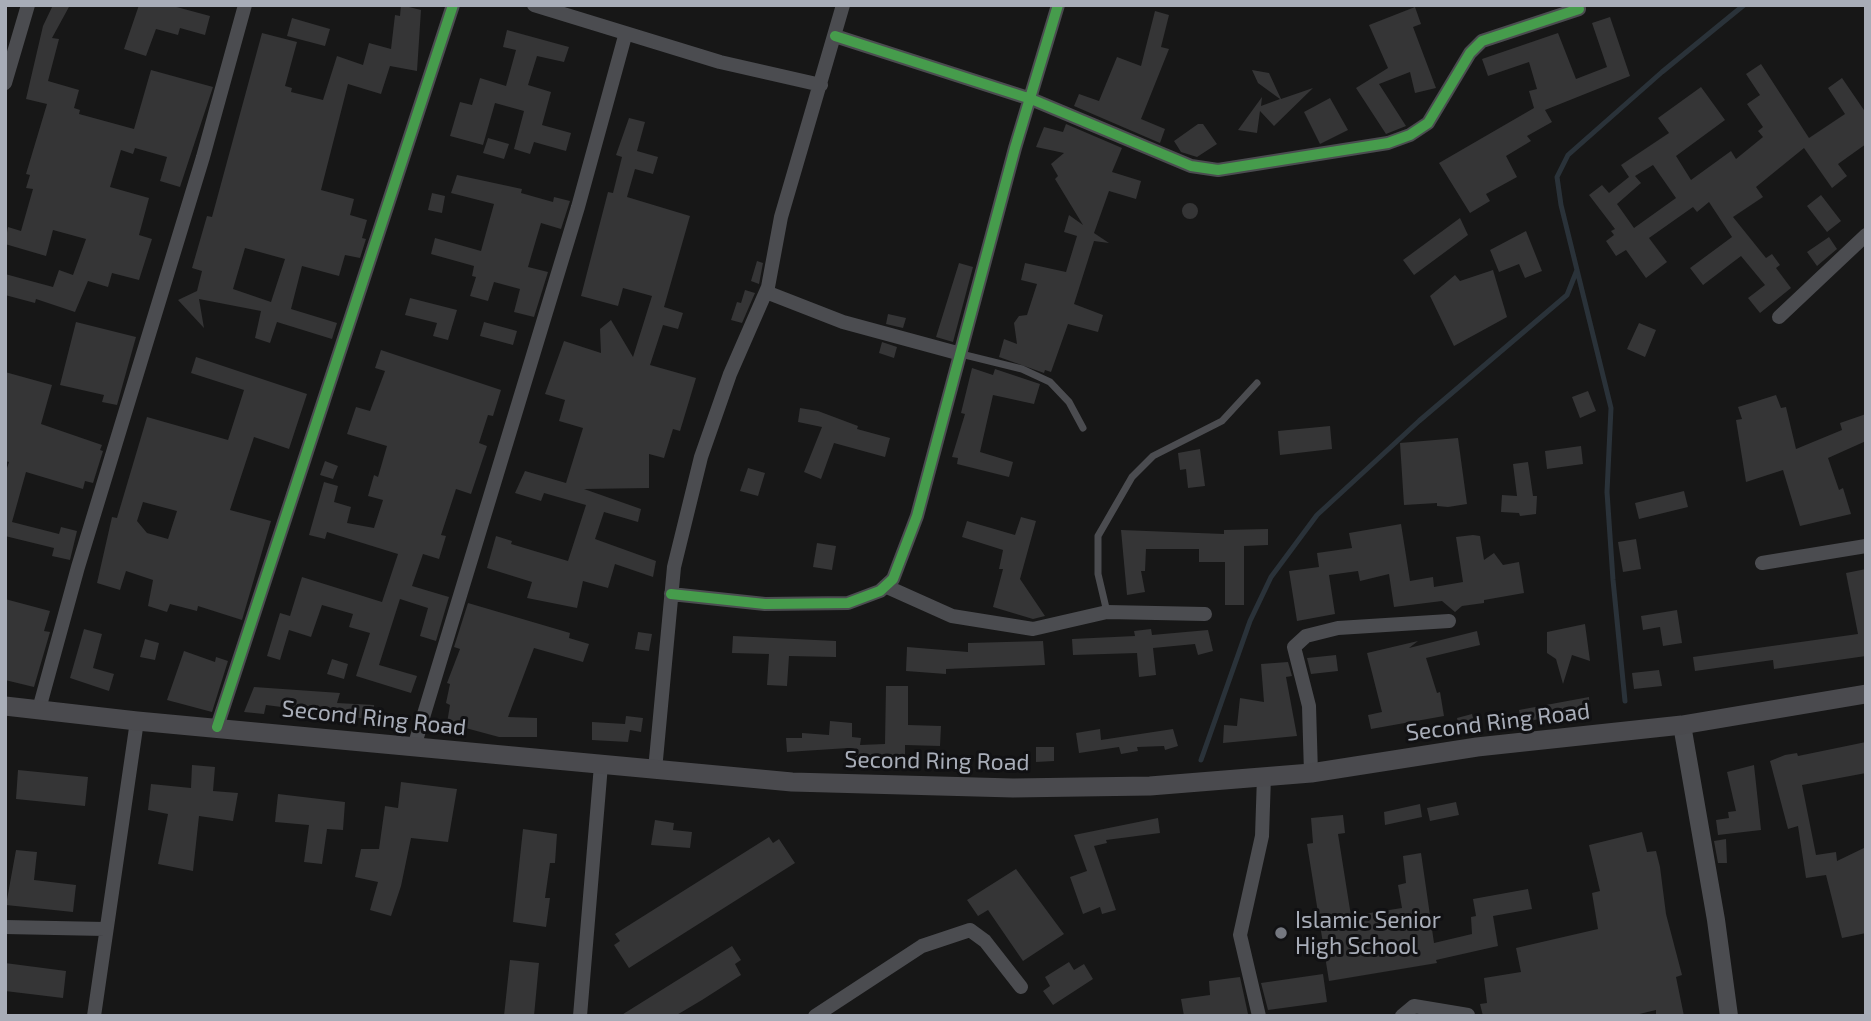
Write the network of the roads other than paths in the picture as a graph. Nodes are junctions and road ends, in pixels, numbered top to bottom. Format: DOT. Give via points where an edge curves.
graph roads {
  1 [pos="28,5"];
  2 [pos="245,5"];
  3 [pos="453,5"];
  4 [pos="534,5"];
  5 [pos="843,5"];
  6 [pos="1058,5"];
  7 [pos="1579,9"];
  8 [pos="625,36"];
  9 [pos="835,36"];
  10 [pos="5,83"];
  11 [pos="821,85"];
  12 [pos="1031,99"];
  13 [pos="1866,235"];
  14 [pos="766,292"];
  15 [pos="1779,317"];
  16 [pos="961,354"];
  17 [pos="1257,383"];
  18 [pos="1083,428"];
  19 [pos="1866,546"];
  20 [pos="1762,564"];
  21 [pos="885,586"];
  22 [pos="671,594"];
  23 [pos="1107,612"];
  24 [pos="1205,614"];
  25 [pos="1449,621"];
  26 [pos="1866,694"];
  27 [pos="5,706"];
  28 [pos="39,709"];
  29 [pos="137,721"];
  30 [pos="1682,725"];
  31 [pos="217,727"];
  32 [pos="415,747"];
  33 [pos="601,765"];
  34 [pos="655,770"];
  35 [pos="1311,773"];
  36 [pos="1264,776"];
  37 [pos="5,927"];
  38 [pos="105,929"];
  39 [pos="1021,987"];
  40 [pos="1468,1015"];
  41 [pos="94,1016"];
  42 [pos="580,1016"];
  43 [pos="815,1016"];
  44 [pos="1259,1016"];
  45 [pos="1402,1016"];
  46 [pos="1729,1016"];
  1 -- 10 [label="street"];
  2 -- 28 [label="street"];
  3 -- 31 [label="street"];
  4 -- 8 [label="street"];
  5 -- 9 [label="street"];
  6 -- 12 [label="street"];
  7 -- 12 [label="street" via="1482,41 1428,122 1410,135 1388,143 1251,166 1218,170 1191,166"];
  8 -- 11 [label="street"];
  8 -- 32 [label="street"];
  9 -- 11 [label="street"];
  9 -- 12 [label="street"];
  11 -- 14 [label="street" via="781,217 775,265"];
  12 -- 16 [label="street"];
  13 -- 15 [label="street"];
  14 -- 16 [label="street" via="843,323"];
  14 -- 22 [label="street" via="701,457"];
  16 -- 18 [label="lane" via="1022,369 1050,382 1069,402"];
  16 -- 21 [label="street" via="917,516 900,565"];
  17 -- 23 [label="lane" via="1222,421 1153,456 1132,477 1098,536 1098,574"];
  19 -- 20 [label="street"];
  21 -- 22 [label="street" via="848,603 765,604"];
  21 -- 23 [label="street" via="952,616 995,625 1033,629"];
  22 -- 34 [label="street"];
  23 -- 24 [label="street"];
  25 -- 35 [label="street" via="1338,628 1314,633 1294,647 1309,706"];
  26 -- 30 [label="main road, Second Ring Road"];
  27 -- 28 [label="main road, Second Ring Road"];
  28 -- 29 [label="main road, Second Ring Road"];
  29 -- 31 [label="main road, Second Ring Road"];
  29 -- 38 [label="street"];
  30 -- 35 [label="main road, Second Ring Road" via="1477,747"];
  30 -- 46 [label="street"];
  31 -- 32 [label="main road, Second Ring Road"];
  32 -- 33 [label="main road, Second Ring Road"];
  33 -- 34 [label="main road, Second Ring Road"];
  33 -- 42 [label="street"];
  34 -- 36 [label="main road, Second Ring Road" via="792,782 1013,788 1150,786"];
  35 -- 36 [label="main road, Second Ring Road"];
  36 -- 44 [label="street" via="1262,836 1240,935"];
  37 -- 38 [label="street"];
  38 -- 41 [label="street"];
  39 -- 43 [label="street" via="985,941 970,930 922,946"];
  40 -- 45 [label="street" via="1414,1006"];
}
